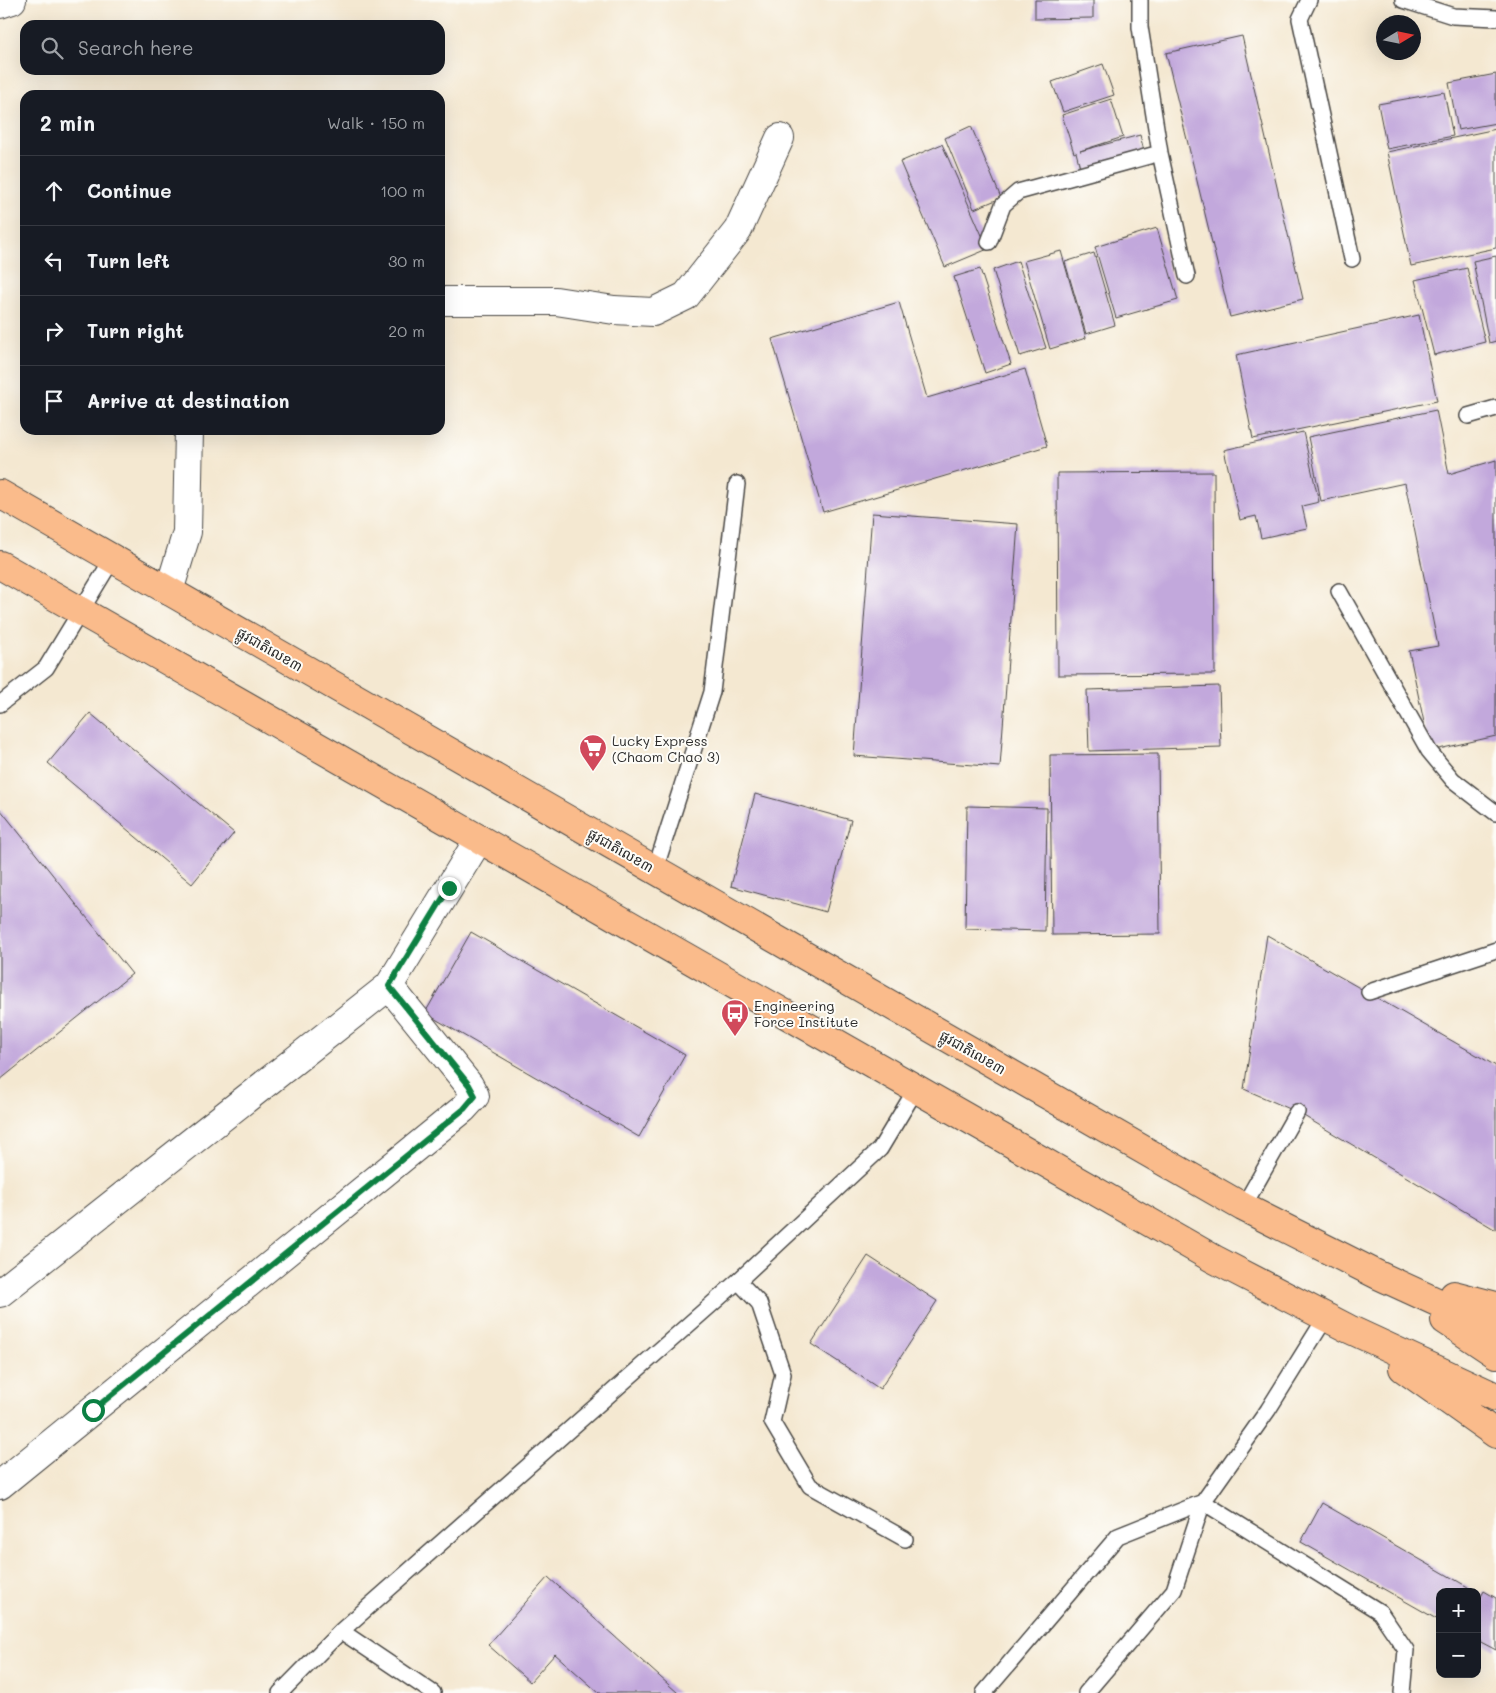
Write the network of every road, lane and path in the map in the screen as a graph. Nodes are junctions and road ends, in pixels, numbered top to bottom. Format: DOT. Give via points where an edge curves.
graph roads {
  1 [pos="12,0"];
  2 [pos="1140,0"];
  3 [pos="1309,0"];
  4 [pos="1403,0"];
  5 [pos="0,4"];
  6 [pos="1496,18"];
  7 [pos="780,138"];
  8 [pos="1160,153"];
  9 [pos="989,242"];
  10 [pos="1352,259"];
  11 [pos="1187,276"];
  12 [pos="445,301"];
  13 [pos="1496,408"];
  14 [pos="1468,416"];
  15 [pos="189,435"];
  16 [pos="737,484"];
  17 [pos="0,494"];
  18 [pos="113,558"];
  19 [pos="0,565"];
  20 [pos="169,591"];
  21 [pos="1339,591"];
  22 [pos="80,612"];
  23 [pos="0,704"];
  24 [pos="1496,813"];
  25 [pos="479,839"];
  26 [pos="655,870"];
  27 [pos="1496,950"];
  28 [pos="389,986"];
  29 [pos="1368,992"];
  30 [pos="916,1089"];
  31 [pos="1297,1112"];
  32 [pos="1243,1207"];
  33 [pos="1378,1274"];
  34 [pos="738,1281"];
  35 [pos="0,1293"];
  36 [pos="1496,1306"];
  37 [pos="1338,1323"];
  38 [pos="1496,1329"];
  39 [pos="1496,1354"];
  40 [pos="1496,1397"];
  41 [pos="1496,1434"];
  42 [pos="0,1485"];
  43 [pos="1203,1502"];
  44 [pos="906,1539"];
  45 [pos="341,1631"];
  46 [pos="280,1693"];
  47 [pos="433,1693"];
  48 [pos="984,1693"];
  49 [pos="1086,1693"];
  50 [pos="1402,1693"];
  1 -- 5 [label="street"];
  2 -- 8 [label="lane" via="1140,27"];
  3 -- 10 [label="lane" via="1300,19"];
  4 -- 6 [label="lane" via="1453,16"];
  7 -- 12 [label="street" via="738,230 686,296 653,312 556,301"];
  8 -- 9 [label="lane" via="1018,192 1003,205"];
  8 -- 11 [label="lane"];
  13 -- 14 [label="lane"];
  15 -- 20 [label="street" via="187,532"];
  16 -- 26 [label="lane" via="712,692"];
  17 -- 18 [label="highway, ផ្លូវជាតិលេខ៣"];
  18 -- 20 [label="highway, ផ្លូវជាតិលេខ៣"];
  18 -- 22 [label="lane"];
  19 -- 22 [label="highway"];
  20 -- 26 [label="highway, ផ្លូវជាតិលេខ៣"];
  21 -- 24 [label="lane" via="1429,751 1453,780"];
  22 -- 23 [label="lane" via="46,668"];
  22 -- 25 [label="highway"];
  25 -- 28 [label="street"];
  25 -- 30 [label="highway"];
  26 -- 32 [label="highway, ផ្លូវជាតិលេខ៣"];
  27 -- 29 [label="lane"];
  28 -- 35 [label="street"];
  28 -- 42 [label="street" via="475,1096 464,1109"];
  30 -- 34 [label="lane" via="880,1149"];
  30 -- 37 [label="highway" via="1214,1259"];
  31 -- 32 [label="lane"];
  32 -- 33 [label="highway, ផ្លូវជាតិលេខ៣"];
  33 -- 36 [label="highway"];
  33 -- 38 [label="highway"];
  33 -- 39 [label="highway"];
  34 -- 44 [label="lane" via="759,1303 783,1374 772,1422 810,1486"];
  34 -- 45 [label="lane"];
  37 -- 40 [label="highway"];
  37 -- 41 [label="highway"];
  37 -- 43 [label="lane" via="1268,1410"];
  43 -- 48 [label="lane" via="1118,1536"];
  43 -- 49 [label="lane" via="1174,1590"];
  43 -- 50 [label="lane" via="1380,1612 1406,1650"];
  45 -- 46 [label="lane"];
  45 -- 47 [label="lane"];
}
